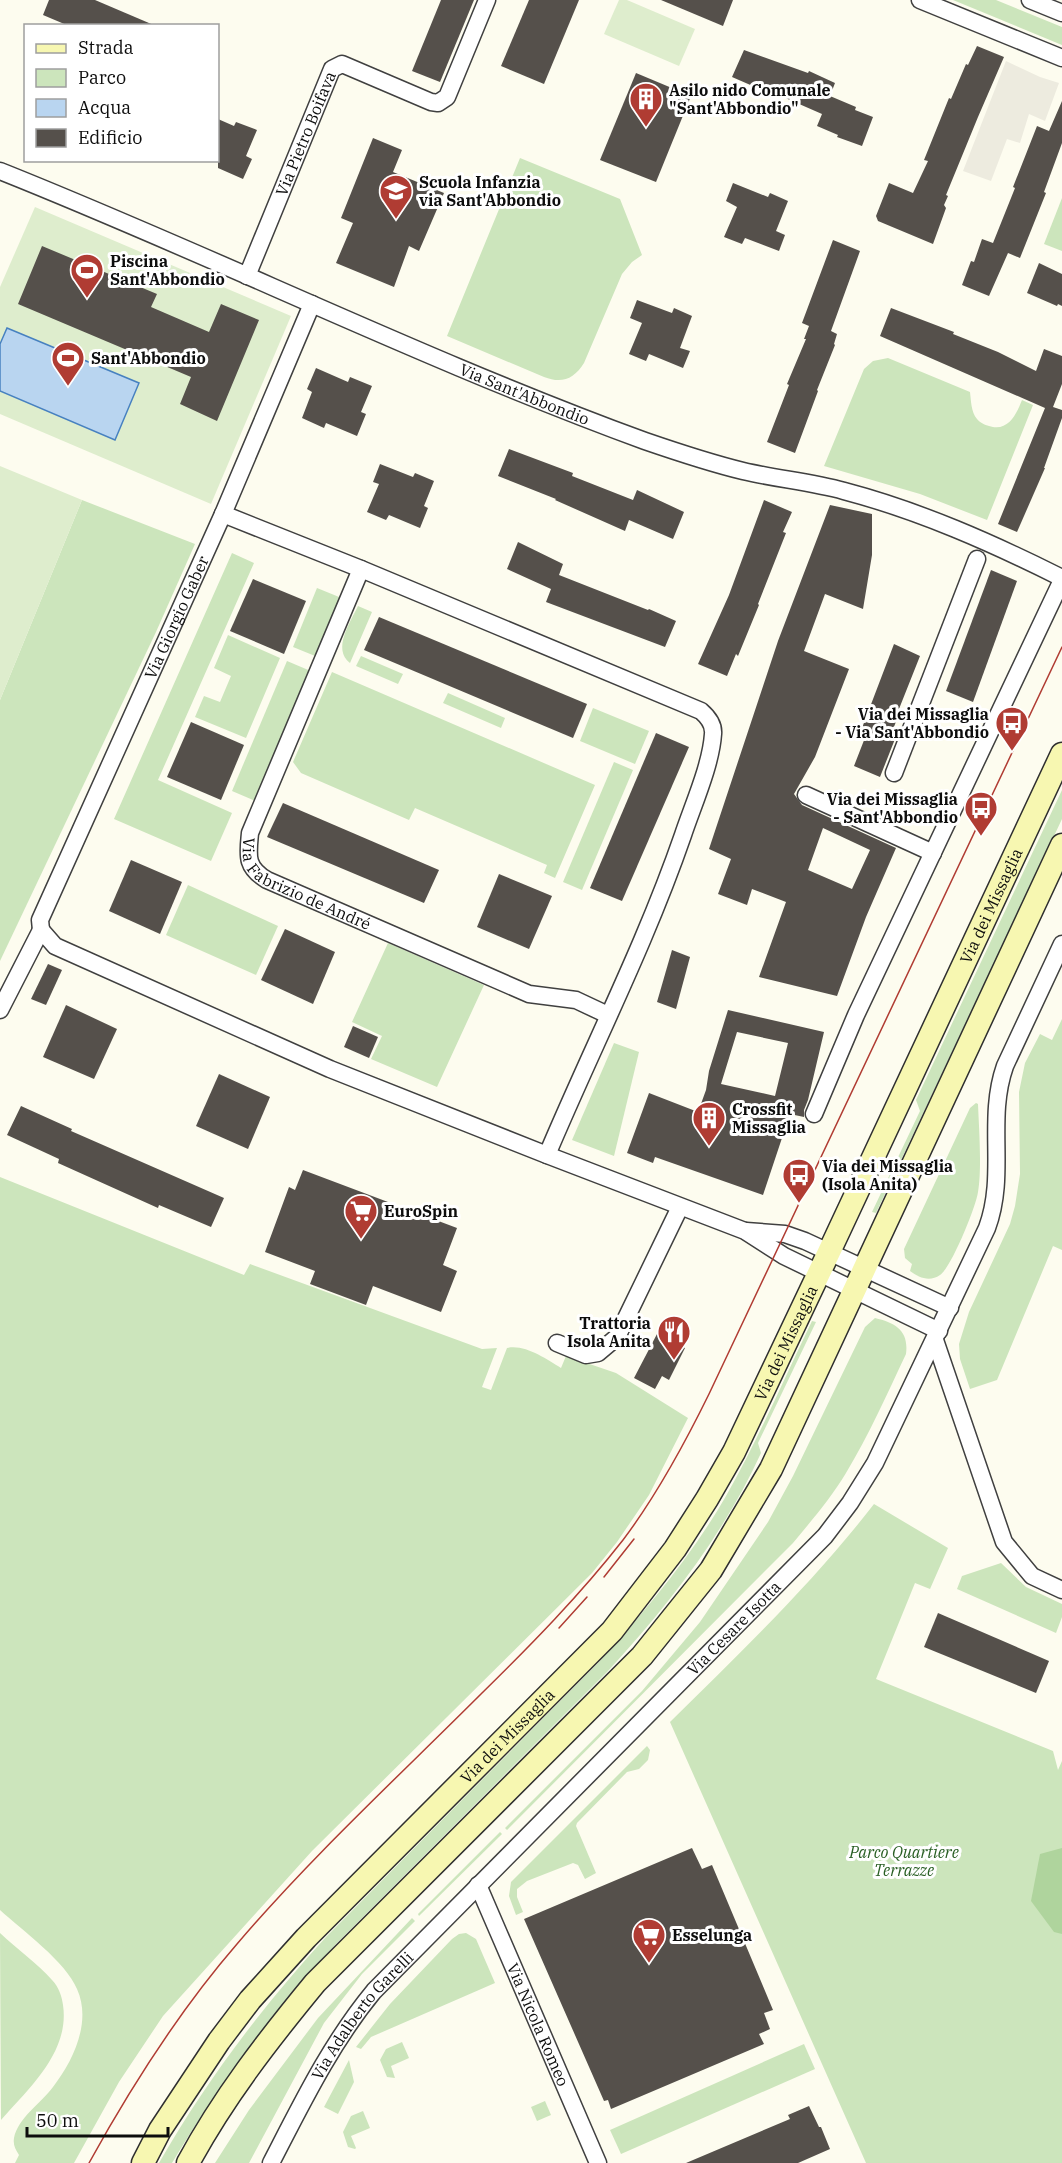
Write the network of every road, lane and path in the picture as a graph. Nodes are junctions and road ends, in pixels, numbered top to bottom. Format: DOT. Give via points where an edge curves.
graph roads {
  1 [pos="487,0"];
  2 [pos="920,0"];
  3 [pos="1030,0"];
  4 [pos="1062,13"];
  5 [pos="1062,58"];
  6 [pos="0,171"];
  7 [pos="247,276"];
  8 [pos="312,304"];
  9 [pos="223,514"];
  10 [pos="977,558"];
  11 [pos="361,569"];
  12 [pos="1062,579"];
  13 [pos="1062,754"];
  14 [pos="894,774"];
  15 [pos="806,795"];
  16 [pos="1062,845"];
  17 [pos="933,853"];
  18 [pos="40,930"];
  19 [pos="1062,944"];
  20 [pos="0,1010"];
  21 [pos="608,1015"];
  22 [pos="814,1114"];
  23 [pos="547,1155"];
  24 [pos="680,1207"];
  25 [pos="745,1231"];
  26 [pos="829,1252"];
  27 [pos="863,1268"];
  28 [pos="819,1273"];
  29 [pos="853,1289"];
  30 [pos="950,1308"];
  31 [pos="937,1335"];
  32 [pos="556,1343"];
  33 [pos="1062,1590"];
  34 [pos="478,1885"];
  35 [pos="143,2163"];
  36 [pos="188,2163"];
  37 [pos="271,2163"];
  38 [pos="598,2163"];
  1 -- 7 [label="street, Via Pietro Boifava" via="443,101 431,102 342,64 334,68"];
  2 -- 5 [label="street"];
  3 -- 4 [label="street"];
  6 -- 7 [label="street, Via Sant'Abbondio"];
  7 -- 8 [label="street, Via Sant'Abbondio"];
  8 -- 9 [label="street, Via Giorgio Gaber"];
  8 -- 12 [label="street, Via Sant'Abbondio" via="580,417 742,471 844,491 932,519"];
  9 -- 11 [label="street"];
  9 -- 18 [label="street, Via Giorgio Gaber" via="40,920"];
  10 -- 14 [label="street"];
  11 -- 21 [label="street" via="708,717 713,733 694,804 653,917"];
  11 -- 21 [label="street, Via Fabrizio de André" via="250,833 249,862 267,880 529,994 576,1000"];
  12 -- 17 [label="street"];
  13 -- 26 [label="main road, Via dei Missaglia"];
  15 -- 17 [label="street"];
  16 -- 27 [label="main road"];
  17 -- 22 [label="street"];
  18 -- 20 [label="street"];
  18 -- 23 [label="street" via="55,946 330,1069"];
  19 -- 30 [label="street" via="1000,1080 994,1207"];
  21 -- 23 [label="street"];
  23 -- 24 [label="street"];
  24 -- 25 [label="street"];
  24 -- 32 [label="street" via="617,1337 598,1353 586,1355"];
  25 -- 26 [label="street" via="785,1234"];
  25 -- 28 [label="street"];
  26 -- 27 [label="street"];
  26 -- 28 [label="main road, Via dei Missaglia"];
  27 -- 29 [label="main road"];
  27 -- 30 [label="street"];
  28 -- 29 [label="street, Via dei Missaglia"];
  28 -- 35 [label="main road, Via dei Missaglia" via="734,1452 643,1593 612,1631 306,1938 250,2000 160,2130"];
  29 -- 31 [label="street, Via dei Missaglia"];
  29 -- 36 [label="main road" via="771,1469 711,1570 642,1656 315,1983 268,2041"];
  30 -- 31 [label="street"];
  31 -- 33 [label="street" via="1004,1542 1032,1576"];
  31 -- 34 [label="street, Via Cesare Isotta" via="875,1463 825,1536"];
  34 -- 37 [label="street, Via Adalberto Garelli" via="363,2004 327,2057"];
  34 -- 38 [label="street, Via Nicola Romeo"];
}
